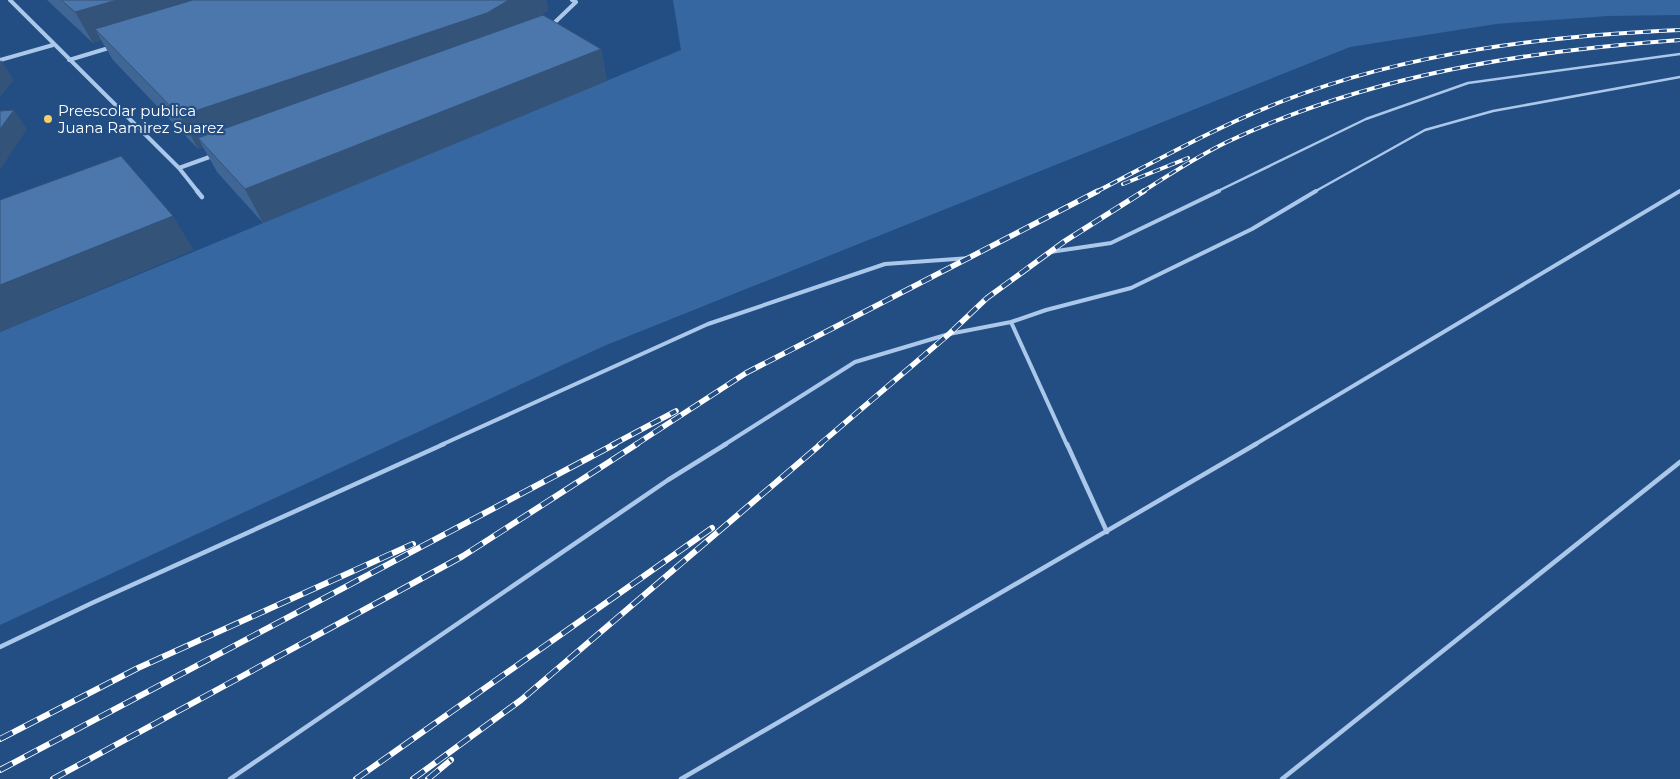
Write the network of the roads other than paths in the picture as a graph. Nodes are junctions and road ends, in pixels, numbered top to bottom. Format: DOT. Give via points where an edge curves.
graph roads {
  1 [pos="10,0"];
  2 [pos="574,1"];
  3 [pos="545,29"];
  4 [pos="53,45"];
  5 [pos="116,46"];
  6 [pos="1680,54"];
  7 [pos="0,60"];
  8 [pos="69,60"];
  9 [pos="1680,77"];
  10 [pos="216,155"];
  11 [pos="179,168"];
  12 [pos="1680,191"];
  13 [pos="202,196"];
  14 [pos="1050,252"];
  15 [pos="970,258"];
  16 [pos="1011,322"];
  17 [pos="1680,462"];
  18 [pos="1107,532"];
  19 [pos="0,647"];
  20 [pos="230,779"];
  21 [pos="681,779"];
  22 [pos="1282,779"];
  1 -- 4 [label="street"];
  2 -- 3 [label="street"];
  4 -- 7 [label="street"];
  4 -- 8 [label="street"];
  5 -- 8 [label="street"];
  6 -- 14 [label="lane" via="1468,83 1366,119 1111,244"];
  8 -- 11 [label="street"];
  9 -- 16 [label="lane" via="1493,111 1425,130 1252,229 1131,288"];
  10 -- 11 [label="street"];
  11 -- 13 [label="street"];
  12 -- 18 [label="lane"];
  15 -- 19 [label="lane" via="885,264 708,324"];
  16 -- 18 [label="lane"];
  16 -- 20 [label="lane" via="949,334 855,362 668,480"];
  17 -- 22 [label="lane"];
  18 -- 21 [label="lane"];
}
